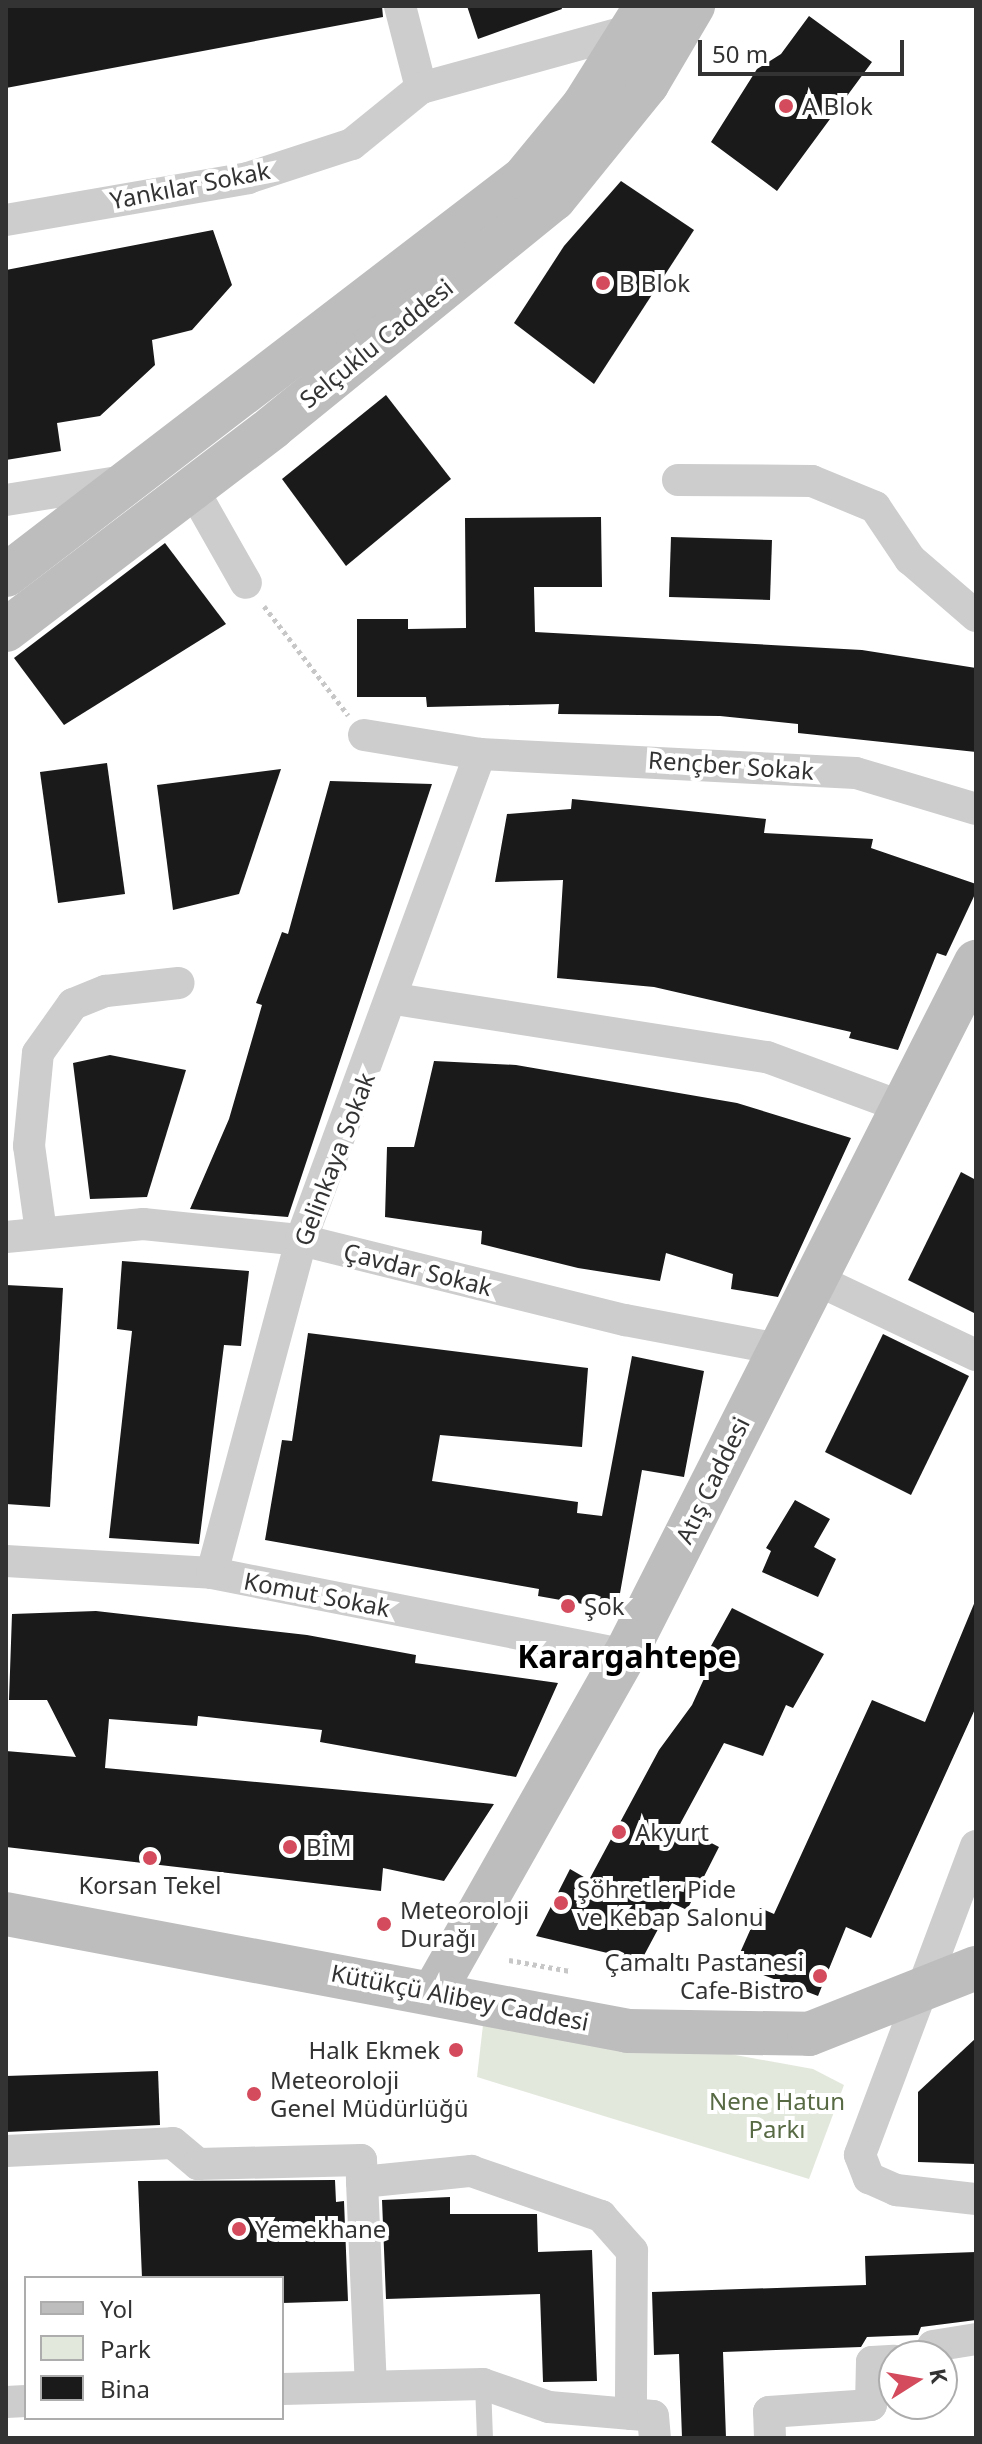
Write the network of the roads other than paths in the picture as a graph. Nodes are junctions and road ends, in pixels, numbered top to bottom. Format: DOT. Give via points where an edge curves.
graph roads {
  1 [pos="400,6"];
  2 [pos="693,6"];
  3 [pos="639,18"];
  4 [pos="421,88"];
  5 [pos="6,220"];
  6 [pos="129,480"];
  7 [pos="678,480"];
  8 [pos="192,488"];
  9 [pos="6,500"];
  10 [pos="6,575"];
  11 [pos="246,583"];
  12 [pos="976,616"];
  13 [pos="6,630"];
  14 [pos="364,735"];
  15 [pos="480,754"];
  16 [pos="976,809"];
  17 [pos="976,962"];
  18 [pos="179,983"];
  19 [pos="395,999"];
  20 [pos="905,1108"];
  21 [pos="41,1232"];
  22 [pos="6,1237"];
  23 [pos="301,1240"];
  24 [pos="813,1278"];
  25 [pos="778,1349"];
  26 [pos="976,1355"];
  27 [pos="6,1561"];
  28 [pos="212,1573"];
  29 [pos="625,1655"];
  30 [pos="976,1846"];
  31 [pos="6,1914"];
  32 [pos="976,1968"];
  33 [pos="434,1992"];
  34 [pos="913,1999"];
  35 [pos="6,2151"];
  36 [pos="362,2182"];
  37 [pos="976,2199"];
  38 [pos="878,2362"];
  39 [pos="483,2384"];
  40 [pos="371,2385"];
  41 [pos="284,2389"];
  42 [pos="631,2414"];
  43 [pos="485,2438"];
  44 [pos="655,2438"];
  45 [pos="770,2438"];
  1 -- 4 [label="street"];
  2 -- 8 [label="main road, Selçuklu Caddesi" via="647,84 554,199"];
  3 -- 4 [label="street, Yankılar Sokak"];
  3 -- 6 [label="main road, Selçuklu Caddesi" via="584,105 524,178 329,335"];
  4 -- 5 [label="street, Yankılar Sokak" via="352,144 248,178"];
  6 -- 9 [label="street"];
  6 -- 10 [label="main road, Selçuklu Caddesi"];
  7 -- 12 [label="street" via="812,481 875,507 910,559"];
  8 -- 11 [label="street"];
  8 -- 13 [label="main road, Selçuklu Caddesi"];
  14 -- 15 [label="street, Rençber Sokak"];
  15 -- 16 [label="street, Rençber Sokak" via="856,773"];
  15 -- 19 [label="street, Gelinkaya Sokak"];
  17 -- 20 [label="main road, Atış Caddesi"];
  18 -- 21 [label="street" via="106,991 73,1004 38,1053 29,1146"];
  19 -- 20 [label="street" via="767,1057"];
  19 -- 23 [label="street, Gelinkaya Sokak"];
  20 -- 24 [label="main road, Atış Caddesi"];
  21 -- 22 [label="street, Çavdar Sokak"];
  21 -- 23 [label="street, Çavdar Sokak" via="143,1224"];
  23 -- 25 [label="street, Çavdar Sokak" via="625,1320"];
  23 -- 28 [label="street, Gelinkaya Sokak"];
  24 -- 25 [label="main road, Atış Caddesi"];
  24 -- 26 [label="street"];
  25 -- 29 [label="main road, Atış Caddesi"];
  27 -- 28 [label="street, Komut Sokak"];
  28 -- 29 [label="street, Komut Sokak"];
  29 -- 33 [label="main road, Atış Caddesi"];
  30 -- 34 [label="street"];
  31 -- 33 [label="main road, Kütükçü Alibey Caddesi"];
  32 -- 34 [label="main road, Kütükçü Alibey Caddesi"];
  33 -- 34 [label="main road, Kütükçü Alibey Caddesi" via="628,2031 809,2034"];
  34 -- 37 [label="street" via="860,2155 869,2178 896,2190"];
  35 -- 36 [label="street" via="173,2143 198,2164 361,2160"];
  36 -- 40 [label="street"];
  36 -- 42 [label="street" via="471,2171 601,2216 632,2251"];
  38 -- 45 [label="street" via="872,2362 871,2405 769,2412"];
  39 -- 40 [label="street"];
  39 -- 42 [label="street" via="549,2407"];
  39 -- 43 [label="lane"];
  40 -- 41 [label="street"];
  42 -- 44 [label="street" via="653,2416"];
}
